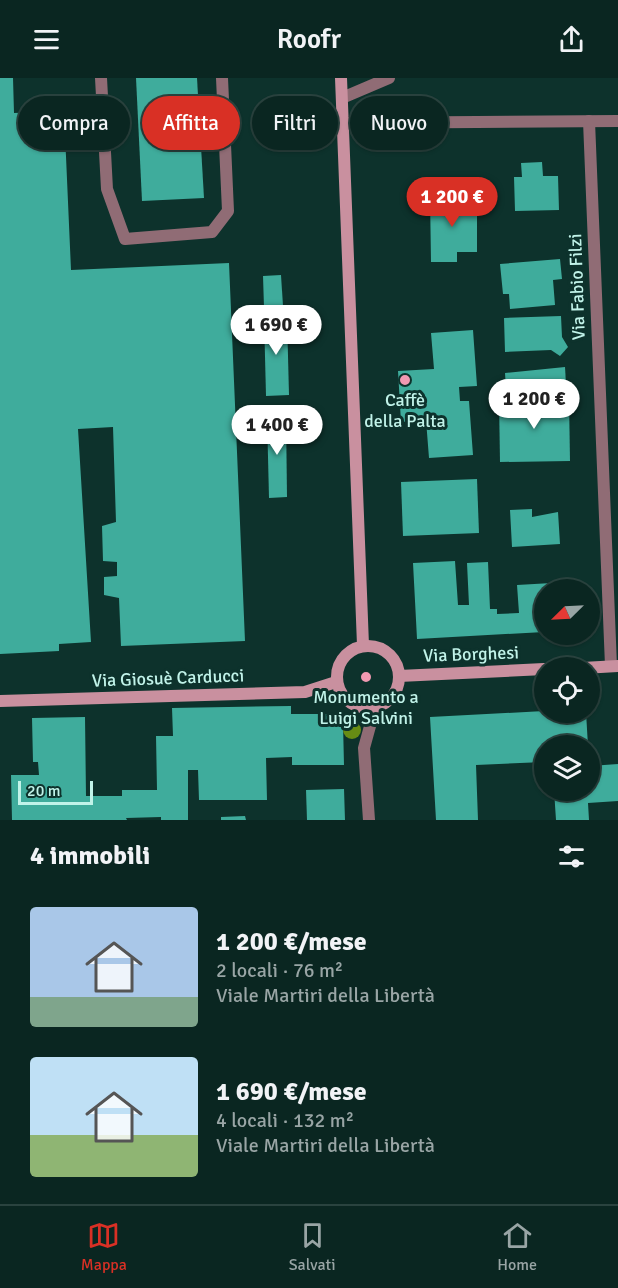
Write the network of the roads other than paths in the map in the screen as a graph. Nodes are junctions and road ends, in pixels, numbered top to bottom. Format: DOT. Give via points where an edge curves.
graph roads {
  1 [pos="101,78"];
  2 [pos="222,78"];
  3 [pos="341,78"];
  4 [pos="389,78"];
  5 [pos="342,99"];
  6 [pos="589,121"];
  7 [pos="618,121"];
  8 [pos="342,123"];
  9 [pos="363,645"];
  10 [pos="614,666"];
  11 [pos="534,669"];
  12 [pos="399,676"];
  13 [pos="336,681"];
  14 [pos="0,701"];
  15 [pos="375,708"];
  16 [pos="369,820"];
  1 -- 2 [label="street" via="107,189 125,239 212,232 228,211"];
  3 -- 5 [label="street"];
  4 -- 5 [label="street"];
  5 -- 8 [label="street"];
  6 -- 7 [label="street"];
  6 -- 8 [label="street"];
  6 -- 10 [label="street, Via Fabio Filzi"];
  8 -- 9 [label="street"];
  9 -- 12 [label="street" via="388,653"];
  9 -- 13 [label="street" via="346,654 336,671"];
  11 -- 12 [label="street, Via Borghesi"];
  12 -- 15 [label="street" via="395,693"];
  13 -- 14 [label="street, Via Giosuè Carducci" via="305,692"];
  13 -- 15 [label="street" via="346,700 364,709"];
  15 -- 16 [label="street" via="364,748"];
}
